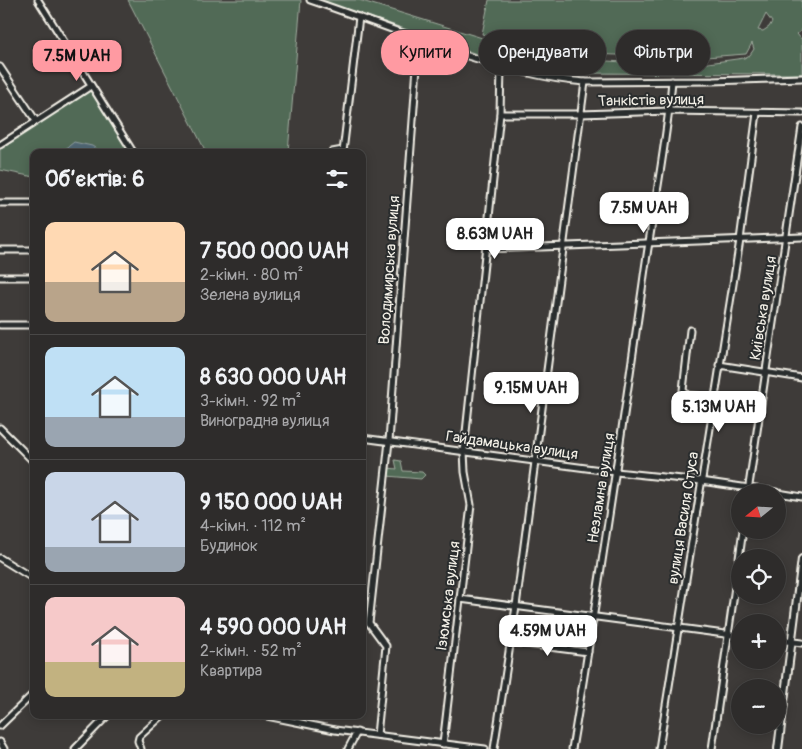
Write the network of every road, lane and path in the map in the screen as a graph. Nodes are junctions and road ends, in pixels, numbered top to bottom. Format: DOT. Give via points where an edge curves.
graph roads {
  1 [pos="38,0"];
  2 [pos="310,0"];
  3 [pos="359,17"];
  4 [pos="393,30"];
  5 [pos="0,67"];
  6 [pos="416,75"];
  7 [pos="501,75"];
  8 [pos="538,75"];
  9 [pos="802,78"];
  10 [pos="672,81"];
  11 [pos="585,82"];
  12 [pos="91,86"];
  13 [pos="669,111"];
  14 [pos="756,113"];
  15 [pos="802,113"];
  16 [pos="500,114"];
  17 [pos="581,114"];
  18 [pos="36,121"];
  19 [pos="802,127"];
  20 [pos="1,142"];
  21 [pos="131,149"];
  22 [pos="343,149"];
  23 [pos="0,203"];
  24 [pos="30,203"];
  25 [pos="802,237"];
  26 [pos="786,238"];
  27 [pos="740,240"];
  28 [pos="648,244"];
  29 [pos="562,247"];
  30 [pos="486,249"];
  31 [pos="0,250"];
  32 [pos="30,250"];
  33 [pos="0,277"];
  34 [pos="30,277"];
  35 [pos="0,325"];
  36 [pos="30,325"];
  37 [pos="690,330"];
  38 [pos="719,365"];
  39 [pos="766,372"];
  40 [pos="802,378"];
  41 [pos="714,398"];
  42 [pos="0,428"];
  43 [pos="366,438"];
  44 [pos="389,441"];
  45 [pos="464,451"];
  46 [pos="30,458"];
  47 [pos="535,462"];
  48 [pos="616,472"];
  49 [pos="701,481"];
  50 [pos="750,484"];
  51 [pos="731,487"];
  52 [pos="786,494"];
  53 [pos="802,497"];
  54 [pos="742,539"];
  55 [pos="0,558"];
  56 [pos="802,559"];
  57 [pos="30,577"];
  58 [pos="460,599"];
  59 [pos="516,606"];
  60 [pos="594,616"];
  61 [pos="366,622"];
  62 [pos="369,622"];
  63 [pos="679,627"];
  64 [pos="728,634"];
  65 [pos="731,634"];
  66 [pos="786,641"];
  67 [pos="510,642"];
  68 [pos="792,642"];
  69 [pos="802,643"];
  70 [pos="588,652"];
  71 [pos="30,697"];
  72 [pos="104,719"];
  73 [pos="159,719"];
  74 [pos="281,719"];
  75 [pos="0,726"];
  76 [pos="357,732"];
  77 [pos="377,735"];
  78 [pos="0,742"];
  79 [pos="443,744"];
  80 [pos="4,749"];
  81 [pos="75,749"];
  82 [pos="142,749"];
  83 [pos="348,749"];
  84 [pos="484,749"];
  85 [pos="494,749"];
  86 [pos="572,749"];
  87 [pos="659,749"];
  88 [pos="712,749"];
  89 [pos="778,749"];
  1 -- 12 [label="street"];
  2 -- 3 [label="street"];
  3 -- 4 [label="street"];
  3 -- 22 [label="street"];
  5 -- 18 [label="street"];
  6 -- 44 [label="street, Володимирська вулиця"];
  7 -- 16 [label="street, Ізюмська вулиця"];
  8 -- 11 [label="street"];
  9 -- 10 [label="street"];
  10 -- 11 [label="street"];
  10 -- 13 [label="street, Незламна вулиця"];
  11 -- 17 [label="street"];
  12 -- 18 [label="street"];
  12 -- 21 [label="street"];
  13 -- 14 [label="street, Танкістів вулиця"];
  13 -- 17 [label="street, Танкістів вулиця"];
  13 -- 28 [label="street, Незламна вулиця"];
  14 -- 15 [label="street, Танкістів вулиця"];
  14 -- 27 [label="street, вулиця Василя Стуса"];
  16 -- 17 [label="street, Танкістів вулиця"];
  16 -- 30 [label="street, Ізюмська вулиця"];
  17 -- 29 [label="street"];
  18 -- 20 [label="street"];
  19 -- 26 [label="street, Київська вулиця"];
  23 -- 24 [label="street"];
  25 -- 26 [label="street"];
  26 -- 27 [label="street"];
  26 -- 39 [label="street, Київська вулиця"];
  27 -- 28 [label="street"];
  27 -- 38 [label="street, вулиця Василя Стуса"];
  28 -- 29 [label="street"];
  28 -- 48 [label="street, Незламна вулиця"];
  29 -- 30 [label="street"];
  29 -- 47 [label="street"];
  30 -- 45 [label="street, Ізюмська вулиця"];
  31 -- 32 [label="street"];
  33 -- 34 [label="street"];
  35 -- 36 [label="street"];
  37 -- 41 [label="street" via="683,390 687,395"];
  38 -- 39 [label="street"];
  38 -- 41 [label="street, вулиця Василя Стуса"];
  39 -- 40 [label="street"];
  39 -- 50 [label="street, Київська вулиця"];
  41 -- 49 [label="street, вулиця Василя Стуса"];
  42 -- 46 [label="street"];
  43 -- 44 [label="street, Гайдамацька вулиця"];
  44 -- 45 [label="street, Гайдамацька вулиця"];
  44 -- 62 [label="street, Володимирська вулиця"];
  45 -- 47 [label="street, Гайдамацька вулиця"];
  45 -- 58 [label="street, Ізюмська вулиця" via="471,500"];
  47 -- 48 [label="street, Гайдамацька вулиця"];
  47 -- 59 [label="street"];
  48 -- 49 [label="street, Гайдамацька вулиця"];
  48 -- 60 [label="street, Незламна вулиця"];
  49 -- 51 [label="street, Гайдамацька вулиця"];
  49 -- 63 [label="street, вулиця Василя Стуса"];
  52 -- 53 [label="street, Гайдамацька вулиця"];
  54 -- 64 [label="street"];
  55 -- 57 [label="street"];
  56 -- 68 [label="main road"];
  58 -- 59 [label="street"];
  58 -- 79 [label="street, Ізюмська вулиця"];
  59 -- 60 [label="street"];
  59 -- 67 [label="street"];
  60 -- 63 [label="street"];
  60 -- 70 [label="street, Незламна вулиця"];
  61 -- 62 [label="street"];
  62 -- 77 [label="street" via="386,646"];
  63 -- 64 [label="street"];
  63 -- 87 [label="street, вулиця Василя Стуса"];
  64 -- 65 [label="street"];
  64 -- 88 [label="street"];
  66 -- 68 [label="street"];
  67 -- 70 [label="street"];
  67 -- 85 [label="street"];
  68 -- 69 [label="street"];
  68 -- 89 [label="main road"];
  70 -- 86 [label="street, Незламна вулиця"];
  71 -- 75 [label="street"];
  72 -- 81 [label="street"];
  73 -- 82 [label="street" via="139,737"];
  74 -- 76 [label="street"];
  76 -- 77 [label="street"];
  76 -- 83 [label="street"];
  77 -- 79 [label="street"];
  78 -- 80 [label="street"];
  79 -- 84 [label="street"];
}
